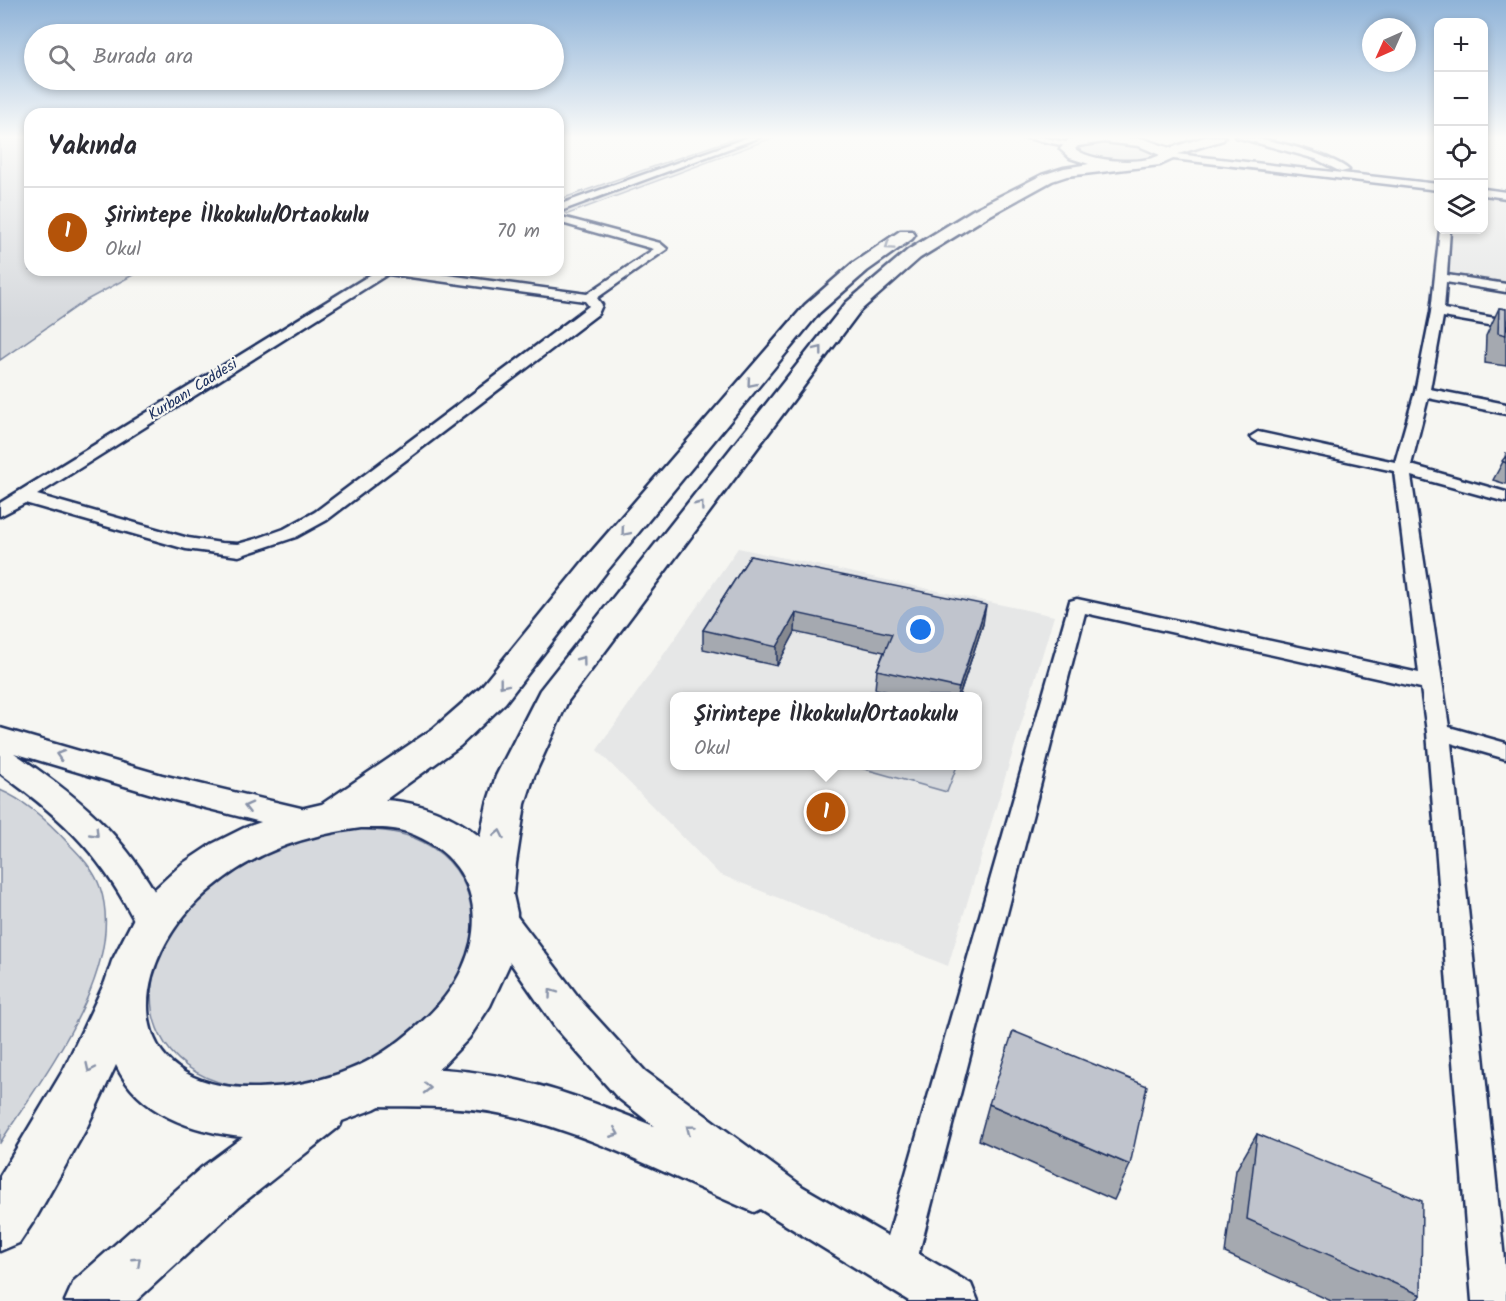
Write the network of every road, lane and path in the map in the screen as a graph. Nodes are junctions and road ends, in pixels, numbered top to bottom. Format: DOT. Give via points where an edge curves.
graph roads {
  1 [pos="589,198"];
  2 [pos="973,198"];
  3 [pos="1010,198"];
  4 [pos="564,207"];
  5 [pos="564,221"];
  6 [pos="1445,234"];
  7 [pos="376,276"];
  8 [pos="430,276"];
  9 [pos="1441,278"];
  10 [pos="1506,288"];
  11 [pos="589,298"];
  12 [pos="1437,312"];
  13 [pos="1506,324"];
  14 [pos="1422,392"];
  15 [pos="1506,410"];
  16 [pos="1258,437"];
  17 [pos="1402,468"];
  18 [pos="23,497"];
  19 [pos="1506,497"];
  20 [pos="0,511"];
  21 [pos="1431,683"];
  22 [pos="1438,732"];
  23 [pos="0,738"];
  24 [pos="1506,751"];
  25 [pos="0,758"];
  26 [pos="319,818"];
  27 [pos="495,904"];
  28 [pos="154,923"];
  29 [pos="128,975"];
  30 [pos="351,1094"];
  31 [pos="787,1203"];
  32 [pos="0,1224"];
  33 [pos="897,1268"];
  34 [pos="94,1301"];
  35 [pos="954,1301"];
  36 [pos="1490,1301"];
  1 -- 4 [label="street"];
  2 -- 26 [label="highway, one-way" via="904,236 860,267 812,309 596,565 494,695 438,744"];
  27 -- 3 [label="highway, one-way" via="495,863 506,804 552,698 854,307 914,254"];
  5 -- 11 [label="street" via="661,247"];
  6 -- 9 [label="street"];
  7 -- 18 [label="street, Kurbanı Caddesi"];
  8 -- 11 [label="street"];
  9 -- 10 [label="street"];
  9 -- 12 [label="street"];
  11 -- 18 [label="street" via="596,304 593,311 321,516 263,543 239,550 186,543"];
  12 -- 13 [label="street"];
  12 -- 14 [label="street"];
  14 -- 15 [label="street"];
  14 -- 17 [label="street"];
  16 -- 17 [label="street"];
  17 -- 19 [label="street"];
  17 -- 21 [label="street"];
  18 -- 20 [label="street, Kurbanı Caddesi"];
  21 -- 22 [label="street"];
  21 -- 33 [label="street" via="1077,605"];
  22 -- 24 [label="street"];
  22 -- 36 [label="street"];
  26 -- 23 [label="street, one-way" via="162,786"];
  25 -- 28 [label="street, one-way" via="58,799 109,848 131,878"];
  26 -- 27 [label="highway" via="388,814 436,827 472,854 485,872"];
  26 -- 28 [label="highway" via="248,843 220,859 180,892"];
  27 -- 30 [label="highway" via="494,940 487,967 455,1020 409,1062"];
  31 -- 27 [label="street, one-way" via="631,1084 569,1015"];
  28 -- 29 [label="highway"];
  29 -- 30 [label="highway" via="125,1028 148,1074 168,1092 225,1113 260,1114 297,1111"];
  29 -- 32 [label="highway, one-way" via="86,1077 55,1136"];
  30 -- 31 [label="street, one-way" via="458,1088 520,1099 596,1125"];
  34 -- 30 [label="highway, one-way" via="220,1187"];
  31 -- 33 [label="street"];
  33 -- 35 [label="street"];
}
